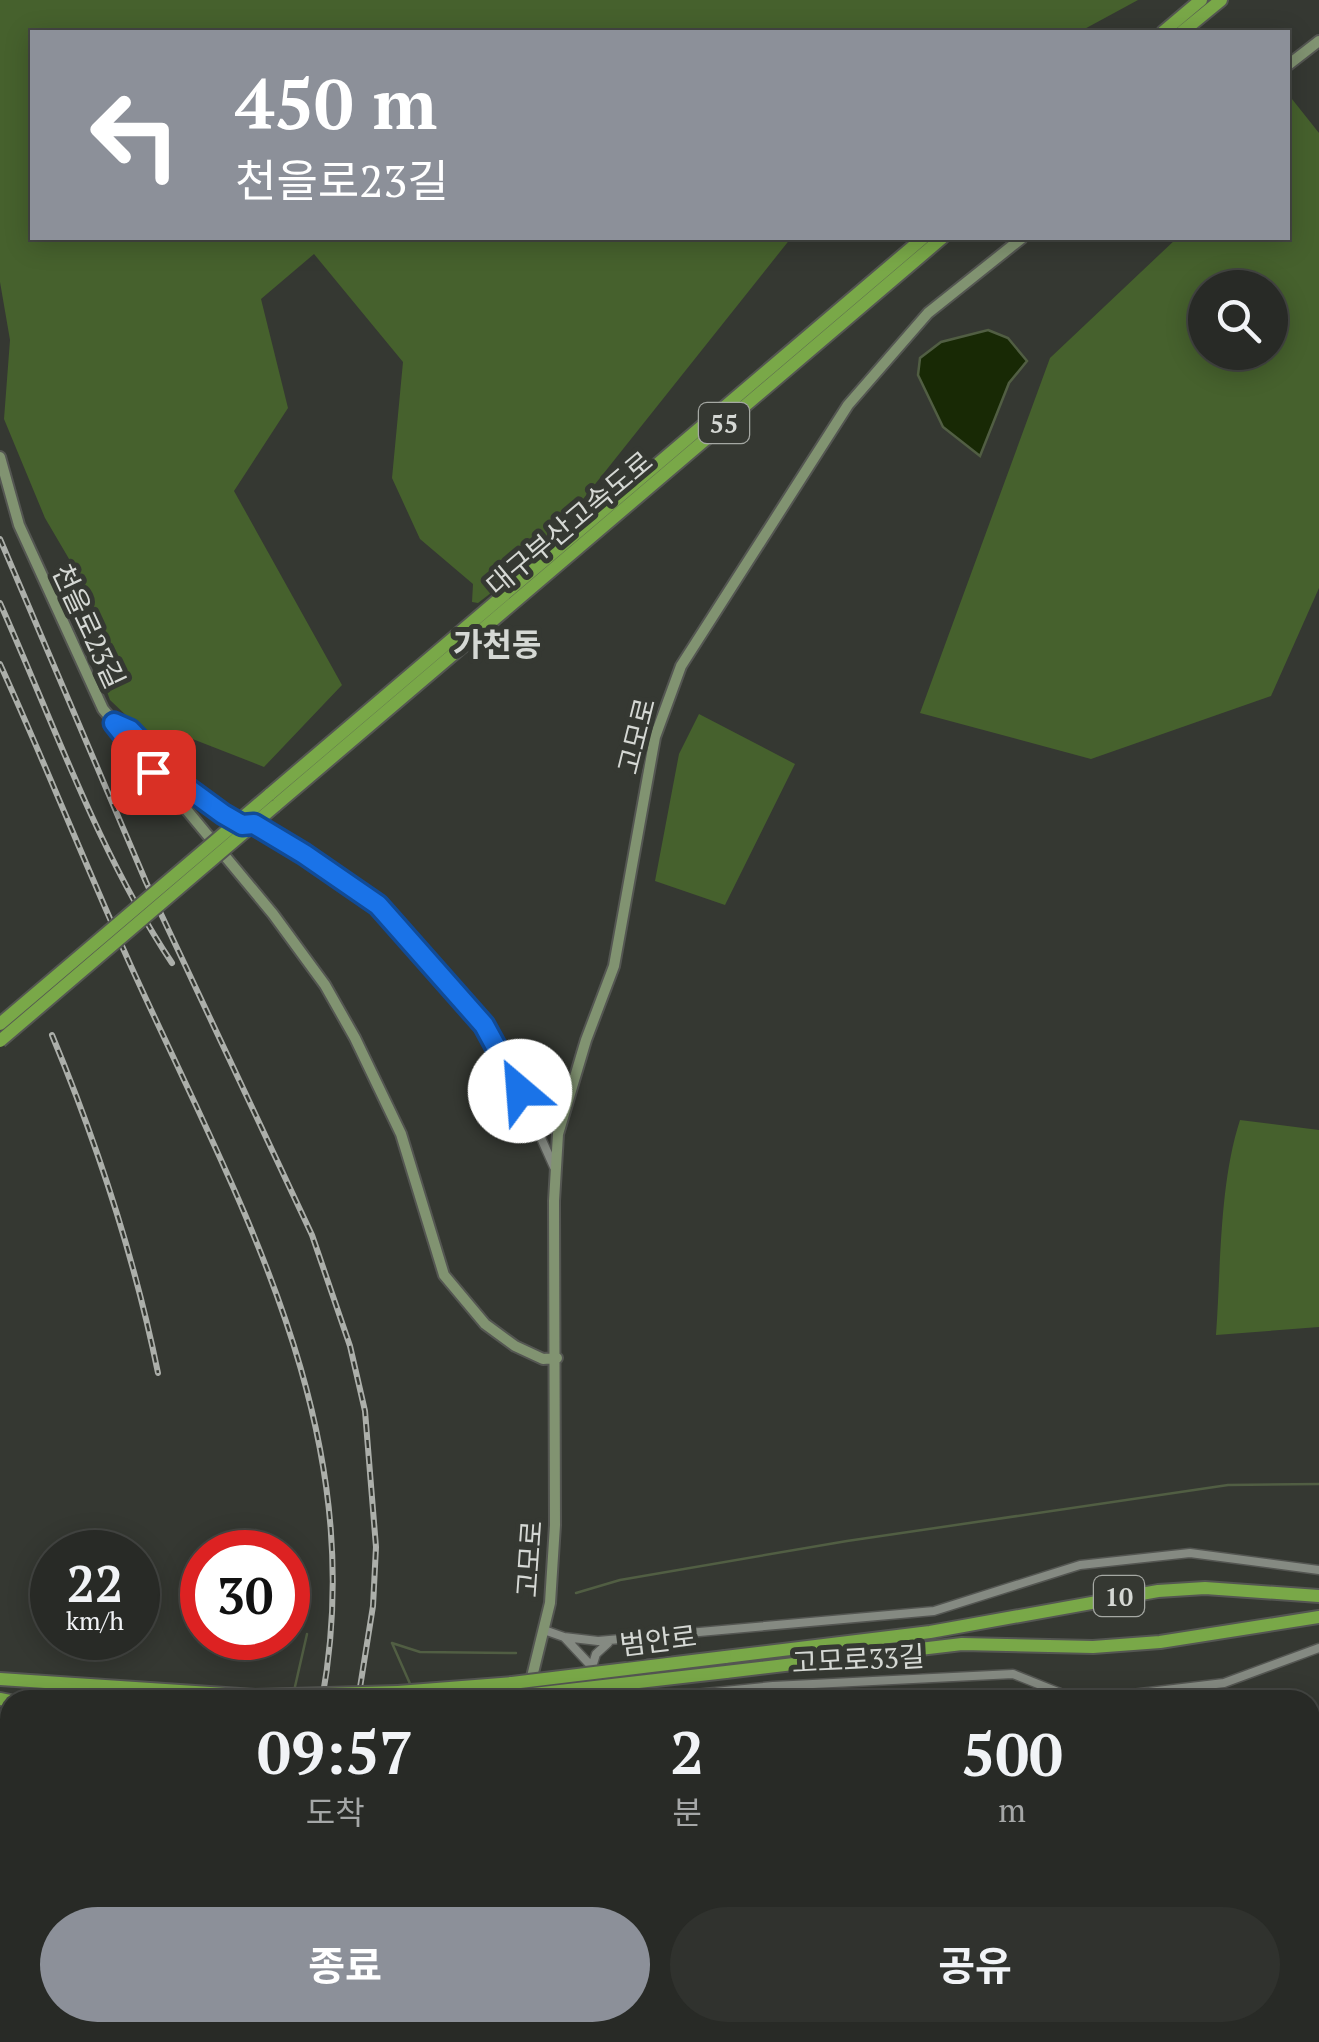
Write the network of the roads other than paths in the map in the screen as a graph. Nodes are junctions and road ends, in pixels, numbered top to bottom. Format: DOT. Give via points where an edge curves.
graph roads {
  1 [pos="1201,0"];
  2 [pos="1220,0"];
  3 [pos="1165,30"];
  4 [pos="1184,30"];
  5 [pos="1319,41"];
  6 [pos="1290,63"];
  7 [pos="921,240"];
  8 [pos="940,240"];
  9 [pos="1019,240"];
  10 [pos="0,457"];
  11 [pos="502,605"];
  12 [pos="114,723"];
  13 [pos="272,800"];
  14 [pos="0,1024"];
  15 [pos="0,1041"];
  16 [pos="529,1113"];
  17 [pos="560,1117"];
  18 [pos="554,1167"];
  19 [pos="556,1358"];
  20 [pos="1319,1570"];
  21 [pos="1319,1596"];
  22 [pos="1319,1621"];
  23 [pos="544,1630"];
  24 [pos="564,1637"];
  25 [pos="612,1640"];
  26 [pos="1319,1648"];
  27 [pos="592,1668"];
  28 [pos="0,1679"];
  29 [pos="138,1690"];
  30 [pos="424,1690"];
  31 [pos="528,1690"];
  32 [pos="574,1690"];
  33 [pos="613,1690"];
  34 [pos="745,1690"];
  35 [pos="1054,1690"];
  36 [pos="1170,1690"];
  1 -- 3 [label="highway"];
  2 -- 4 [label="highway"];
  5 -- 6 [label="main road"];
  7 -- 11 [label="highway, 대구부산고속도로 / 55"];
  8 -- 11 [label="highway, 대구부산고속도로 / 55"];
  9 -- 17 [label="main road, 고모로" via="928,313 848,405 681,666 655,738 614,966"];
  10 -- 12 [label="main road, 천을로23길" via="19,525"];
  11 -- 13 [label="highway, 대구부산고속도로 / 55"];
  12 -- 16 [label="street" via="223,814 254,824 378,905 484,1025"];
  12 -- 19 [label="main road, 천을로23길" via="325,985 401,1134 444,1275 485,1324 515,1346"];
  13 -- 14 [label="highway, 대구부산고속도로 / 55, bridge"];
  13 -- 15 [label="highway, 대구부산고속도로 / 55, bridge"];
  16 -- 17 [label="street"];
  16 -- 18 [label="street"];
  17 -- 18 [label="main road, 고모로"];
  18 -- 19 [label="main road, 고모로"];
  19 -- 23 [label="main road, 고모로" via="556,1525"];
  20 -- 25 [label="street" via="1190,1553 1080,1565 934,1610"];
  21 -- 30 [label="highway, 범안로 / 10, bridge" via="1158,1591 930,1632"];
  22 -- 32 [label="highway, 범안로 / 10, bridge" via="1160,1642 962,1644"];
  23 -- 24 [label="street"];
  23 -- 31 [label="main road, 고모로"];
  24 -- 25 [label="street"];
  24 -- 27 [label="street"];
  25 -- 27 [label="street"];
  26 -- 36 [label="street, 고모로33길" via="1224,1684"];
  27 -- 33 [label="street"];
  28 -- 29 [label="highway, 범안로 / 10, bridge"];
  34 -- 35 [label="street, 고모로33길" via="1013,1674"];
}
